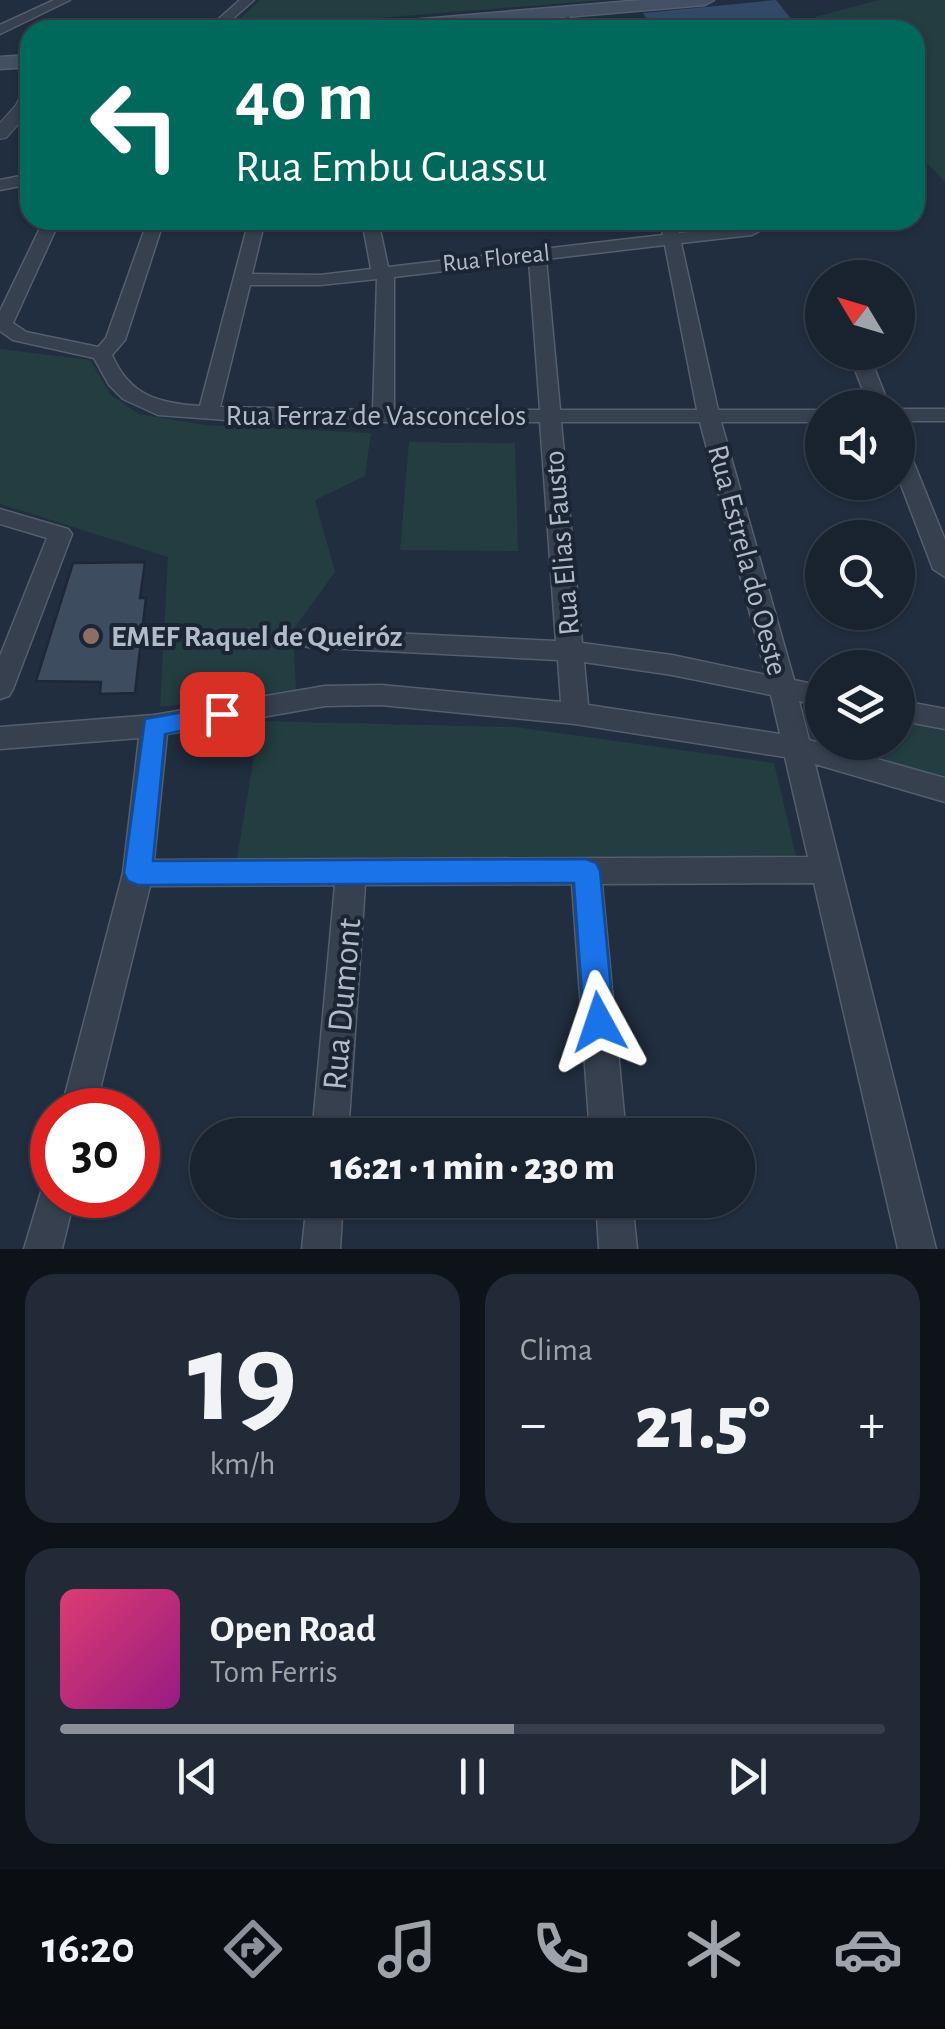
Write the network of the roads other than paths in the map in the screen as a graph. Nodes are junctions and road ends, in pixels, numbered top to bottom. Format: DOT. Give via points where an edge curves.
graph roads {
  1 [pos="64,0"];
  2 [pos="248,0"];
  3 [pos="704,0"];
  4 [pos="563,12"];
  5 [pos="21,20"];
  6 [pos="224,20"];
  7 [pos="469,20"];
  8 [pos="569,20"];
  9 [pos="20,112"];
  10 [pos="0,134"];
  11 [pos="47,230"];
  12 [pos="153,230"];
  13 [pos="254,230"];
  14 [pos="372,230"];
  15 [pos="665,230"];
  16 [pos="671,230"];
  17 [pos="537,253"];
  18 [pos="380,270"];
  19 [pos="240,280"];
  20 [pos="102,354"];
  21 [pos="208,413"];
  22 [pos="915,415"];
  23 [pos="945,415"];
  24 [pos="383,416"];
  25 [pos="550,416"];
  26 [pos="805,416"];
  27 [pos="709,418"];
  28 [pos="915,494"];
  29 [pos="0,516"];
  30 [pos="945,570"];
  31 [pos="308,638"];
  32 [pos="570,651"];
  33 [pos="783,688"];
  34 [pos="0,689"];
  35 [pos="805,693"];
  36 [pos="575,714"];
  37 [pos="915,714"];
  38 [pos="945,720"];
  39 [pos="154,726"];
  40 [pos="0,738"];
  41 [pos="798,748"];
  42 [pos="945,790"];
  43 [pos="827,870"];
  44 [pos="586,871"];
  45 [pos="351,872"];
  46 [pos="138,873"];
  47 [pos="84,1088"];
  48 [pos="331,1118"];
  49 [pos="607,1118"];
  50 [pos="51,1218"];
  51 [pos="324,1218"];
  52 [pos="615,1218"];
  53 [pos="43,1249"];
  54 [pos="321,1249"];
  55 [pos="618,1249"];
  56 [pos="918,1249"];
  1 -- 5 [label="street"];
  2 -- 6 [label="street"];
  3 -- 4 [label="main road"];
  4 -- 7 [label="main road"];
  4 -- 8 [label="lane"];
  9 -- 10 [label="street"];
  11 -- 20 [label="street" via="3,324 20,336"];
  12 -- 20 [label="street" via="116,340"];
  13 -- 19 [label="street"];
  14 -- 18 [label="street"];
  15 -- 17 [label="street, Rua Floreal"];
  16 -- 27 [label="street, Rua Estrela do Oeste"];
  17 -- 18 [label="street, Rua Floreal"];
  17 -- 25 [label="street, Rua Elias Fausto"];
  18 -- 19 [label="street, Rua Floreal" via="320,280"];
  18 -- 24 [label="street" via="388,281"];
  19 -- 21 [label="street"];
  20 -- 21 [label="street, Rua Ferraz de Vasconcelos" via="121,388 144,405"];
  21 -- 24 [label="street, Rua Ferraz de Vasconcelos"];
  22 -- 23 [label="street"];
  24 -- 25 [label="street, Rua Ferraz de Vasconcelos"];
  25 -- 27 [label="street, Rua Ferraz de Vasconcelos"];
  25 -- 32 [label="street, Rua Elias Fausto"];
  26 -- 27 [label="street, Rua Ferraz de Vasconcelos"];
  27 -- 33 [label="street, Rua Estrela do Oeste"];
  28 -- 30 [label="street"];
  29 -- 34 [label="street" via="60,534"];
  31 -- 32 [label="street"];
  32 -- 33 [label="street"];
  32 -- 36 [label="street, Rua Elias Fausto"];
  33 -- 35 [label="street"];
  33 -- 41 [label="street, Rua Estrela do Oeste"];
  36 -- 39 [label="street" via="326,696"];
  36 -- 41 [label="street"];
  37 -- 38 [label="street"];
  39 -- 40 [label="street"];
  39 -- 46 [label="street"];
  41 -- 42 [label="street"];
  41 -- 43 [label="street, Rua Estrela do Oeste"];
  43 -- 44 [label="street"];
  43 -- 56 [label="street, Rua Estrela do Oeste"];
  44 -- 45 [label="street"];
  44 -- 49 [label="street"];
  45 -- 46 [label="street"];
  45 -- 48 [label="street, Rua Dumont"];
  46 -- 47 [label="street"];
  50 -- 53 [label="street"];
  51 -- 54 [label="street"];
  52 -- 55 [label="street"];
}
